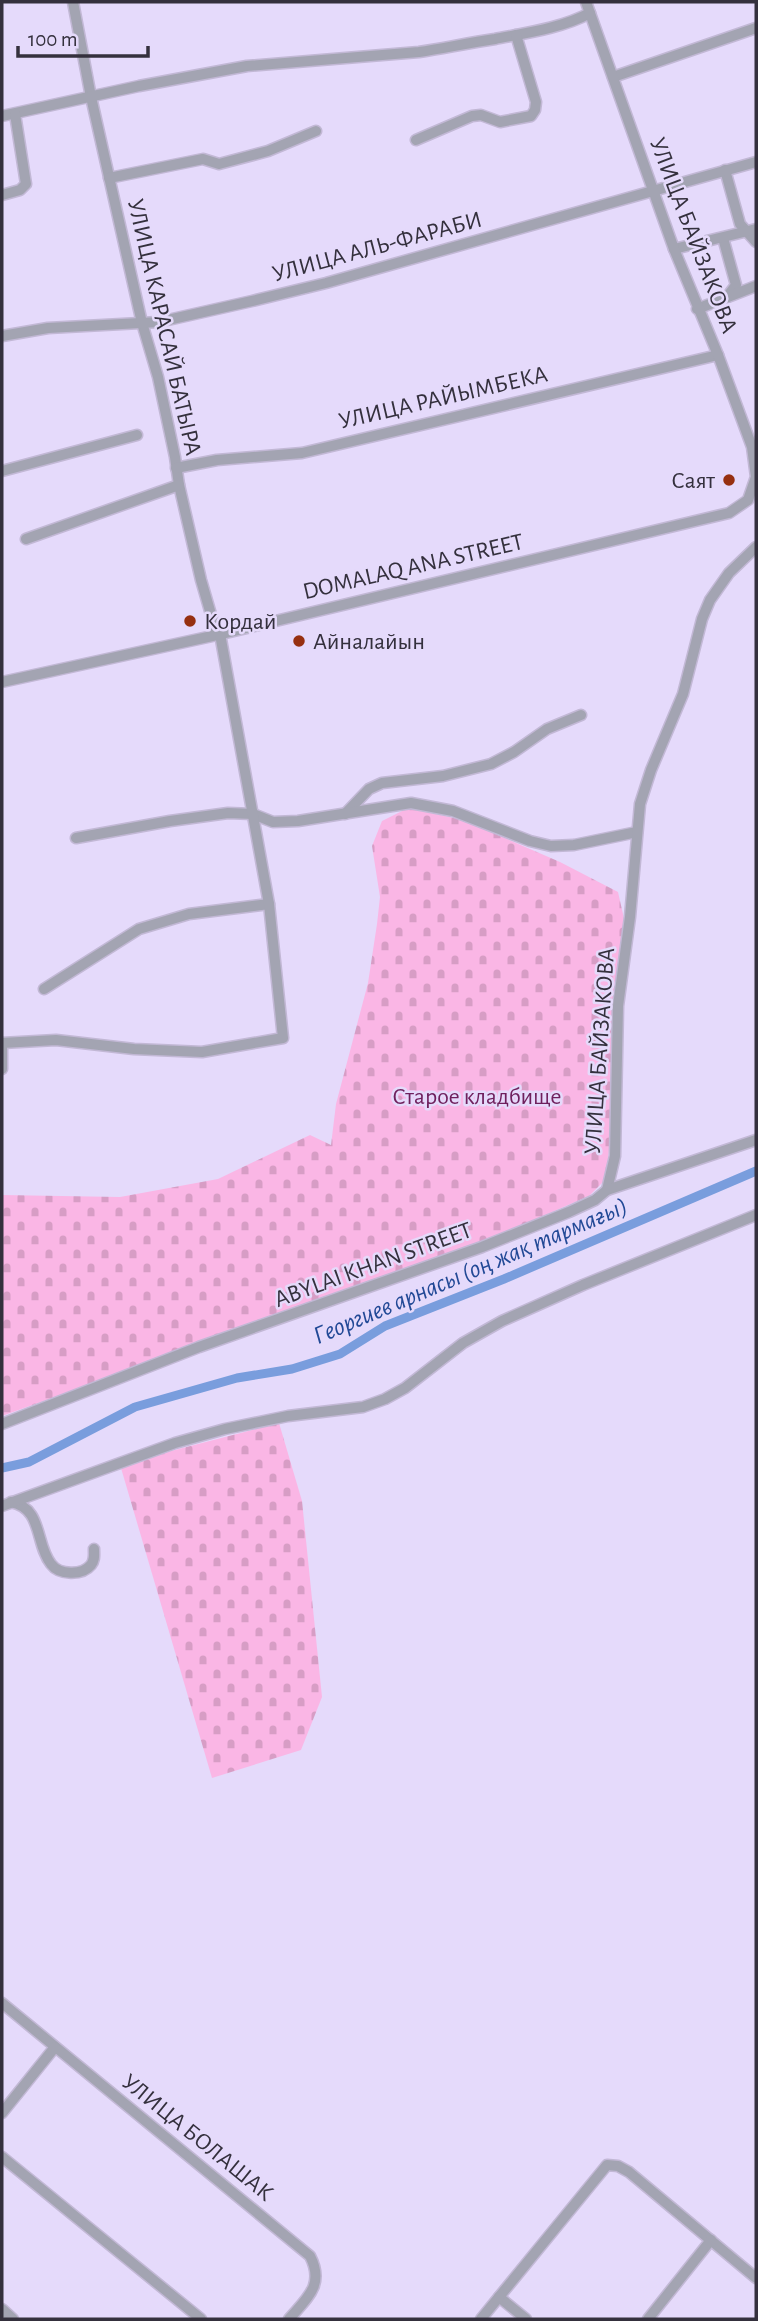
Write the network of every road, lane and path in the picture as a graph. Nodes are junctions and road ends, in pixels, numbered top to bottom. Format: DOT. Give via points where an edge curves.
graph roads {
  1 [pos="73,2"];
  2 [pos="589,5"];
  3 [pos="756,28"];
  4 [pos="516,35"];
  5 [pos="612,76"];
  6 [pos="91,97"];
  7 [pos="15,114"];
  8 [pos="2,116"];
  9 [pos="316,131"];
  10 [pos="416,140"];
  11 [pos="756,162"];
  12 [pos="725,170"];
  13 [pos="109,178"];
  14 [pos="653,190"];
  15 [pos="2,195"];
  16 [pos="756,229"];
  17 [pos="745,231"];
  18 [pos="723,238"];
  19 [pos="756,242"];
  20 [pos="674,249"];
  21 [pos="756,286"];
  22 [pos="727,297"];
  23 [pos="697,309"];
  24 [pos="142,323"];
  25 [pos="2,336"];
  26 [pos="718,355"];
  27 [pos="137,435"];
  28 [pos="176,468"];
  29 [pos="2,471"];
  30 [pos="179,485"];
  31 [pos="754,486"];
  32 [pos="26,539"];
  33 [pos="756,547"];
  34 [pos="219,634"];
  35 [pos="2,682"];
  36 [pos="581,715"];
  37 [pos="253,814"];
  38 [pos="345,814"];
  39 [pos="637,832"];
  40 [pos="76,838"];
  41 [pos="269,904"];
  42 [pos="44,989"];
  43 [pos="2,1043"];
  44 [pos="2,1069"];
  45 [pos="756,1140"];
  46 [pos="607,1189"];
  47 [pos="756,1215"];
  48 [pos="2,1424"];
  49 [pos="6,1504"];
  50 [pos="94,1549"];
  51 [pos="2,2003"];
  52 [pos="55,2047"];
  53 [pos="2,2113"];
  54 [pos="2,2157"];
  55 [pos="711,2240"];
  56 [pos="756,2278"];
  57 [pos="499,2297"];
  58 [pos="2,2309"];
  59 [pos="13,2319"];
  60 [pos="201,2319"];
  61 [pos="289,2319"];
  62 [pos="481,2319"];
  63 [pos="526,2319"];
  64 [pos="648,2319"];
  1 -- 6 [label="street, УЛИЦА КАРАСАЙ БАТЫРА"];
  2 -- 4 [label="street" via="580,19"];
  2 -- 5 [label="street, УЛИЦА БАЙЗАКОВА"];
  3 -- 5 [label="street"];
  4 -- 6 [label="street" via="419,52 247,66"];
  4 -- 10 [label="street" via="536,102 532,115 500,122 472,116"];
  5 -- 14 [label="street, УЛИЦА БАЙЗАКОВА"];
  6 -- 7 [label="street"];
  6 -- 13 [label="street, УЛИЦА КАРАСАЙ БАТЫРА"];
  7 -- 8 [label="street"];
  7 -- 15 [label="street" via="26,184"];
  9 -- 13 [label="street, УЛИЦА КАРАСАЙ БАТЫРА" via="219,164 203,159"];
  11 -- 12 [label="street, УЛИЦА АЛЬ-ФАРАБИ"];
  12 -- 14 [label="street, УЛИЦА АЛЬ-ФАРАБИ"];
  12 -- 17 [label="street"];
  13 -- 24 [label="street, УЛИЦА КАРАСАЙ БАТЫРА"];
  14 -- 20 [label="street, УЛИЦА БАЙЗАКОВА"];
  14 -- 24 [label="street, УЛИЦА АЛЬ-ФАРАБИ" via="326,283"];
  16 -- 17 [label="street"];
  17 -- 18 [label="street"];
  17 -- 19 [label="street"];
  18 -- 20 [label="street"];
  18 -- 22 [label="street" via="736,285"];
  20 -- 23 [label="street, УЛИЦА БАЙЗАКОВА"];
  21 -- 22 [label="street"];
  22 -- 23 [label="street"];
  23 -- 26 [label="street, УЛИЦА БАЙЗАКОВА"];
  24 -- 25 [label="street, УЛИЦА АЛЬ-ФАРАБИ" via="48,328"];
  24 -- 28 [label="street, УЛИЦА КАРАСАЙ БАТЫРА"];
  26 -- 28 [label="street, УЛИЦА РАЙЫМБЕКА" via="302,453"];
  26 -- 31 [label="street, УЛИЦА БАЙЗАКОВА" via="752,447"];
  27 -- 29 [label="street"];
  28 -- 30 [label="street, УЛИЦА КАРАСАЙ БАТЫРА"];
  30 -- 32 [label="street, УЛИЦА КАРАСАЙ БАТЫРА"];
  30 -- 34 [label="street, УЛИЦА КАРАСАЙ БАТЫРА"];
  31 -- 34 [label="street, DOMALAQ ANA STREET" via="735,509 716,516"];
  33 -- 39 [label="street, УЛИЦА БАЙЗАКОВА" via="729,573 702,619 683,694 640,804"];
  34 -- 35 [label="street, DOMALAQ ANA STREET"];
  34 -- 37 [label="street, УЛИЦА КАРАСАЙ БАТЫРА"];
  36 -- 38 [label="street" via="547,729 491,764 443,776 382,783 369,789"];
  37 -- 38 [label="street" via="273,822"];
  37 -- 40 [label="street" via="228,813"];
  37 -- 41 [label="street, УЛИЦА КАРАСАЙ БАТЫРА"];
  38 -- 39 [label="street" via="395,804 429,805 551,846"];
  39 -- 46 [label="street, УЛИЦА БАЙЗАКОВА" via="618,1006 615,1156"];
  41 -- 42 [label="street" via="188,914 139,929"];
  41 -- 43 [label="street, УЛИЦА КАРАСАЙ БАТЫРА" via="284,1035 280,1040 190,1052 56,1040"];
  43 -- 44 [label="street"];
  45 -- 46 [label="street, ABYLAI KHAN STREET"];
  46 -- 48 [label="street, ABYLAI KHAN STREET" via="595,1200 482,1247 199,1347"];
  47 -- 49 [label="street" via="502,1321 384,1399 225,1429"];
  49 -- 50 [label="street" via="24,1506 31,1513 48,1558 60,1572 87,1568"];
  51 -- 52 [label="street, УЛИЦА БОЛАШАК"];
  52 -- 53 [label="street"];
  52 -- 61 [label="street, УЛИЦА БОЛАШАК" via="310,2256 316,2287"];
  54 -- 60 [label="street"];
  55 -- 56 [label="street"];
  55 -- 57 [label="street" via="629,2172 607,2165"];
  55 -- 64 [label="street"];
  57 -- 62 [label="street"];
  57 -- 63 [label="street"];
  58 -- 59 [label="street"];
}
